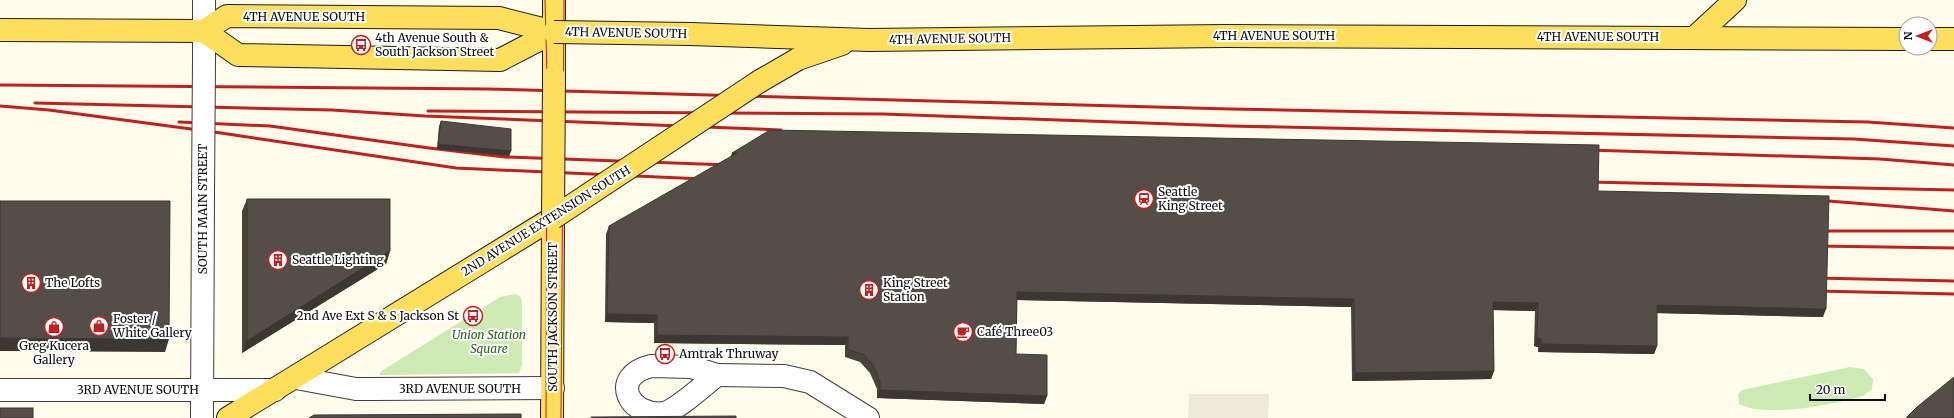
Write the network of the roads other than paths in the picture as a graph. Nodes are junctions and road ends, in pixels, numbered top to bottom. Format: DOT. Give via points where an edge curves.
graph roads {
  1 [pos="204,0"];
  2 [pos="554,0"];
  3 [pos="1714,0"];
  4 [pos="1735,0"];
  5 [pos="0,30"];
  6 [pos="204,31"];
  7 [pos="554,32"];
  8 [pos="1694,38"];
  9 [pos="1898,39"];
  10 [pos="1938,39"];
  11 [pos="1954,39"];
  12 [pos="869,40"];
  13 [pos="553,218"];
  14 [pos="716,375"];
  15 [pos="296,378"];
  16 [pos="553,388"];
  17 [pos="0,390"];
  18 [pos="203,390"];
  19 [pos="275,390"];
  20 [pos="202,418"];
  21 [pos="228,418"];
  22 [pos="552,418"];
  23 [pos="868,418"];
  1 -- 6 [label="street, SOUTH MAIN STREET"];
  2 -- 7 [label="main road, SOUTH JACKSON STREET"];
  3 -- 8 [label="main road"];
  4 -- 8 [label="main road"];
  5 -- 6 [label="main road"];
  6 -- 7 [label="main road, 4TH AVENUE SOUTH" via="226,16 499,18"];
  6 -- 7 [label="main road" via="238,56 500,60"];
  6 -- 18 [label="street, SOUTH MAIN STREET, bridge"];
  7 -- 12 [label="main road, 4TH AVENUE SOUTH, bridge" via="792,36"];
  7 -- 13 [label="main road, SOUTH JACKSON STREET, bridge"];
  8 -- 9 [label="main road, 4TH AVENUE SOUTH"];
  8 -- 12 [label="main road, 4TH AVENUE SOUTH" via="1226,36"];
  10 -- 11 [label="main road"];
  12 -- 13 [label="main road, 2ND AVENUE EXTENSION SOUTH, bridge" via="821,50 782,68"];
  13 -- 15 [label="main road, 2ND AVENUE EXTENSION SOUTH"];
  13 -- 16 [label="main road, SOUTH JACKSON STREET"];
  14 -- 23 [label="street" via="784,376 803,380"];
  15 -- 16 [label="street, 3RD AVENUE SOUTH" via="356,389"];
  15 -- 19 [label="main road, 2ND AVENUE EXTENSION SOUTH"];
  16 -- 22 [label="main road, SOUTH JACKSON STREET"];
  17 -- 18 [label="street, 3RD AVENUE SOUTH"];
  18 -- 19 [label="street, 3RD AVENUE SOUTH"];
  18 -- 20 [label="street, SOUTH MAIN STREET"];
  19 -- 21 [label="main road, 2ND AVENUE EXTENSION SOUTH"];
}
